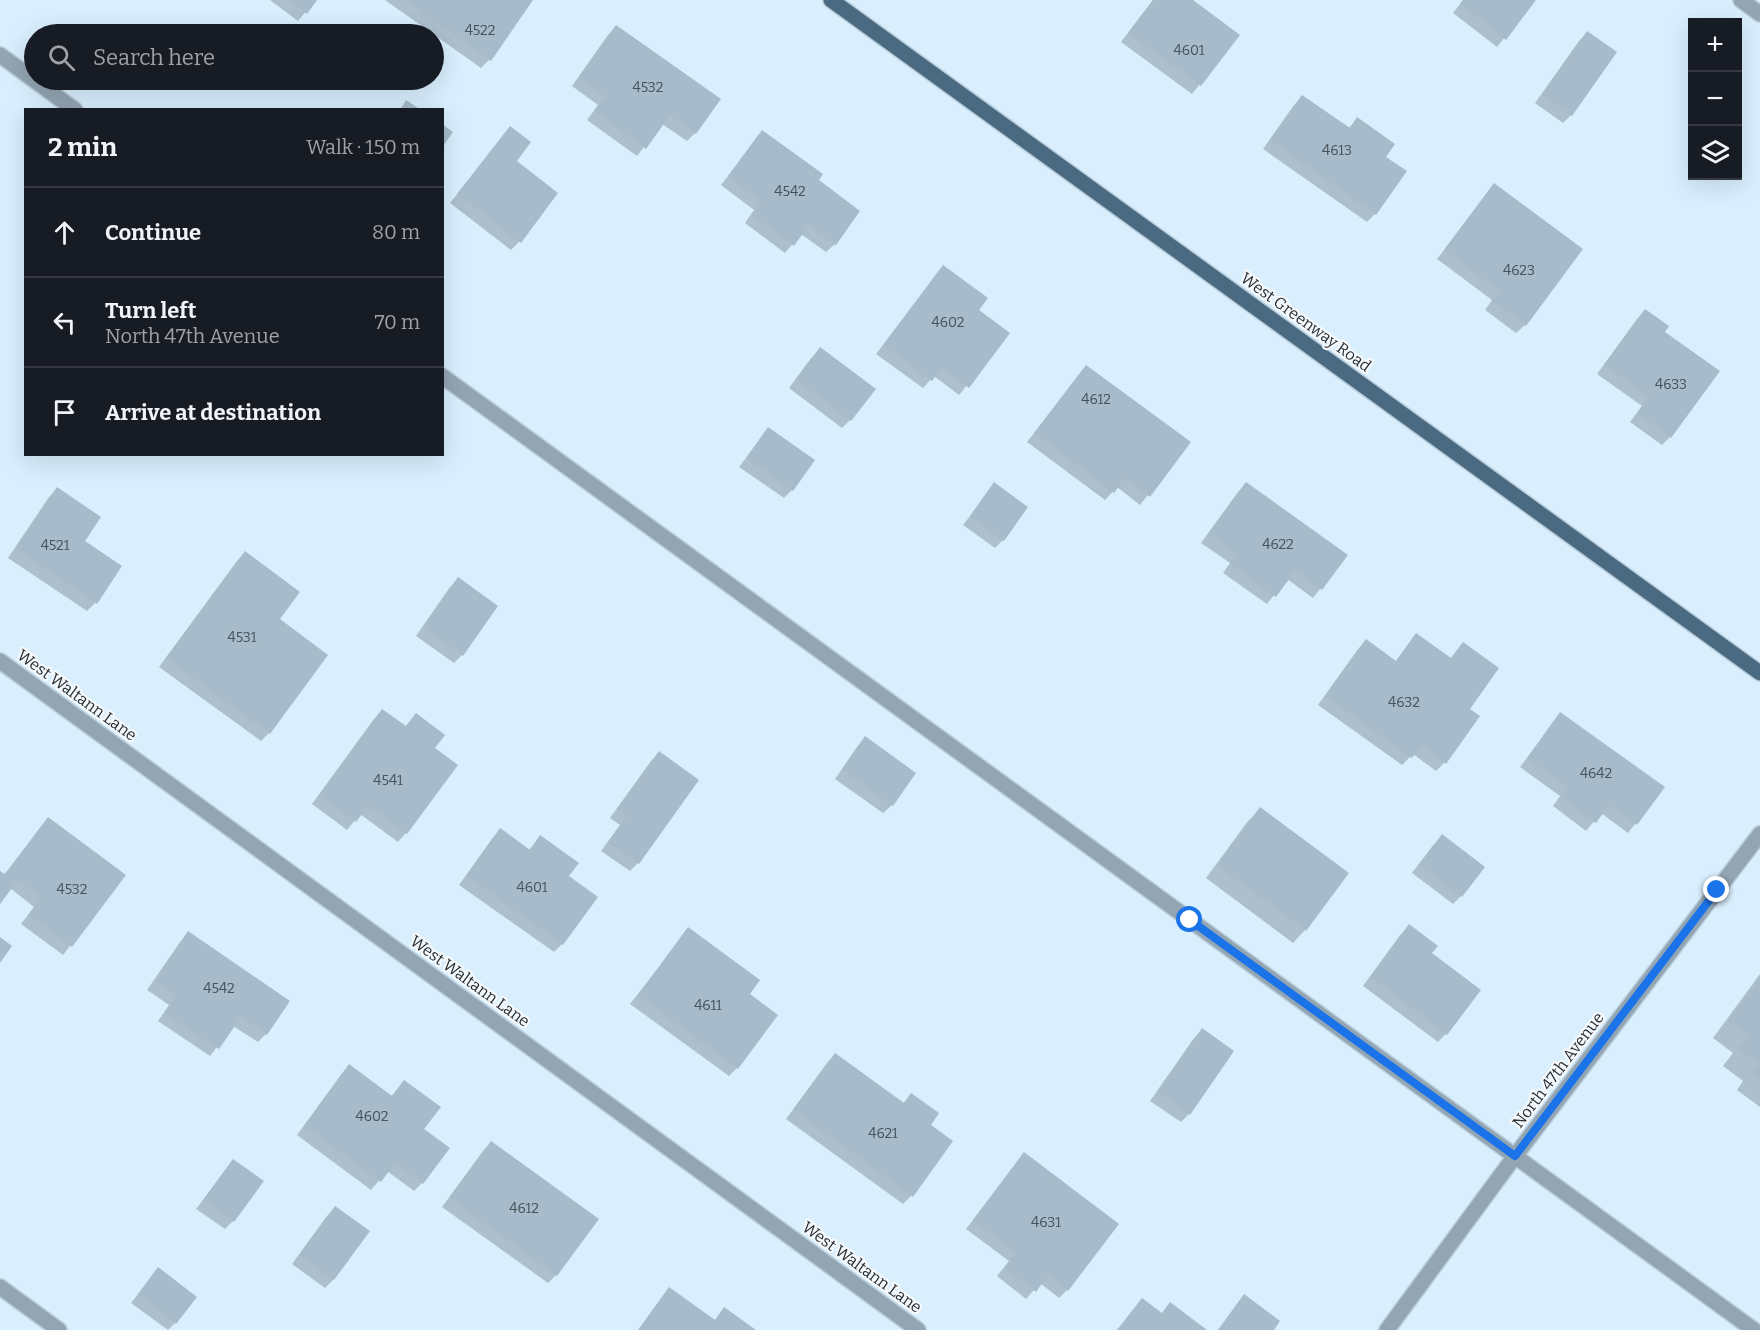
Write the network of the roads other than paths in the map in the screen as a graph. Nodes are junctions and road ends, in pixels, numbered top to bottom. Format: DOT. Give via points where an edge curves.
graph roads {
  1 [pos="831,0"];
  2 [pos="1741,0"];
  3 [pos="1760,14"];
  4 [pos="0,55"];
  5 [pos="24,73"];
  6 [pos="48,90"];
  7 [pos="72,108"];
  8 [pos="444,377"];
  9 [pos="0,661"];
  10 [pos="1760,673"];
  11 [pos="1760,834"];
  12 [pos="1515,1156"];
  13 [pos="0,1287"];
  14 [pos="59,1330"];
  15 [pos="918,1330"];
  16 [pos="1387,1330"];
  17 [pos="1754,1330"];
  1 -- 10 [label="main road, West Greenway Road"];
  2 -- 3 [label="street"];
  4 -- 5 [label="street"];
  6 -- 7 [label="street"];
  8 -- 12 [label="street"];
  9 -- 15 [label="street, West Waltann Lane"];
  11 -- 12 [label="street, North 47th Avenue"];
  12 -- 16 [label="street, North 47th Avenue"];
  12 -- 17 [label="street"];
  13 -- 14 [label="street"];
}
